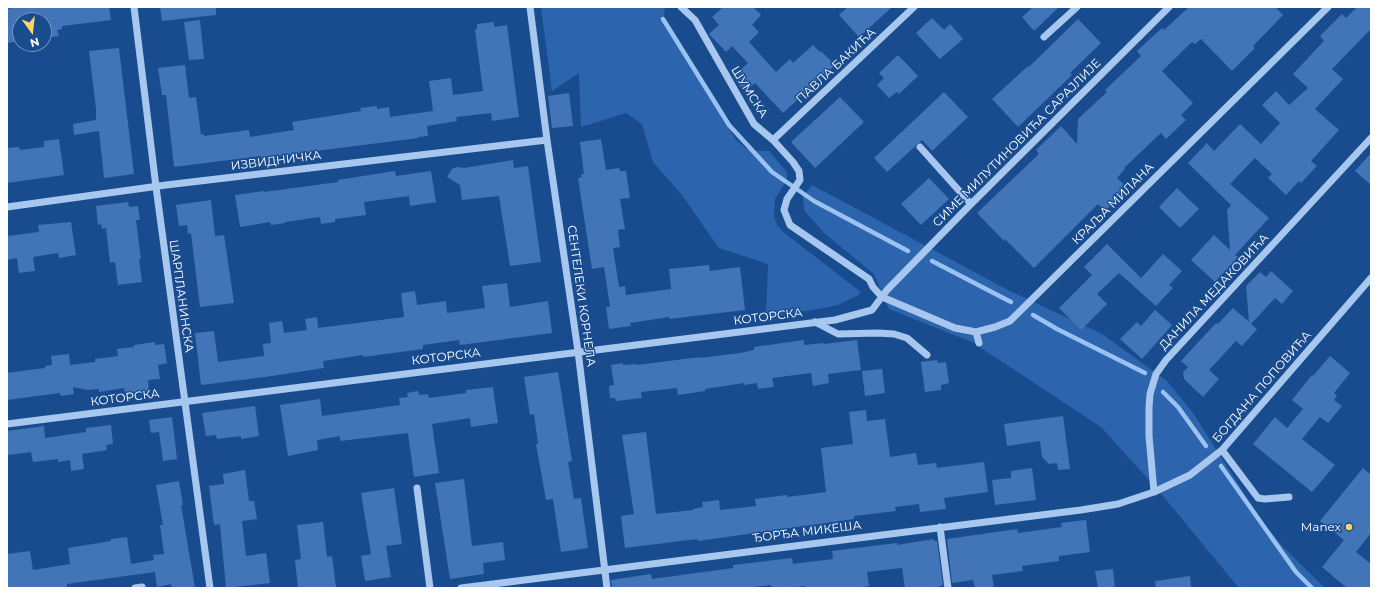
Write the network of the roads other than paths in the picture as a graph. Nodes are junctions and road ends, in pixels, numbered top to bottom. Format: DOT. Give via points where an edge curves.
graph roads {
  1 [pos="134,7"];
  2 [pos="530,7"];
  3 [pos="682,7"];
  4 [pos="914,7"];
  5 [pos="1077,7"];
  6 [pos="1169,7"];
  7 [pos="1328,7"];
  8 [pos="1044,37"];
  9 [pos="1371,138"];
  10 [pos="548,140"];
  11 [pos="773,140"];
  12 [pos="920,147"];
  13 [pos="156,187"];
  14 [pos="971,204"];
  15 [pos="7,207"];
  16 [pos="1371,278"];
  17 [pos="882,297"];
  18 [pos="814,322"];
  19 [pos="976,332"];
  20 [pos="979,343"];
  21 [pos="578,351"];
  22 [pos="927,355"];
  23 [pos="185,402"];
  24 [pos="7,424"];
  25 [pos="1222,450"];
  26 [pos="417,488"];
  27 [pos="1154,492"];
  28 [pos="1289,497"];
  29 [pos="940,527"];
  30 [pos="605,569"];
  31 [pos="210,588"];
  32 [pos="430,588"];
  33 [pos="461,588"];
  34 [pos="607,588"];
  35 [pos="948,588"];
  1 -- 13 [label="street, ШАРПЛАНИНСКА"];
  2 -- 10 [label="street, СЕНТЕЛЕКИ КОРНЕЛА"];
  3 -- 11 [label="street, ШУМСКА" via="694,20 754,124"];
  4 -- 11 [label="street, ПАВЛА БАКИЋА"];
  5 -- 8 [label="street"];
  6 -- 14 [label="street, СИМЕ МИЛУТИНОВИЋА САРАЈЛИЈЕ"];
  7 -- 19 [label="street, КРАЉА МИЛАНА" via="1010,321 995,328"];
  9 -- 27 [label="street, ДАНИЛА МЕДАКОВИЋА" via="1166,360 1156,374 1149,408"];
  10 -- 13 [label="street, ИЗВИДНИЧКА"];
  10 -- 21 [label="street, СЕНТЕЛЕКИ КОРНЕЛА"];
  11 -- 17 [label="street, ШУМСКА" via="799,171 800,180 787,200 784,210 790,225 869,279"];
  12 -- 14 [label="street"];
  13 -- 15 [label="street, ИЗВИДНИЧКА"];
  13 -- 23 [label="street, ШАРПЛАНИНСКА"];
  14 -- 17 [label="street, СИМЕ МИЛУТИНОВИЋА САРАЈЛИЈЕ"];
  16 -- 25 [label="street, БОГДАНА ПОПОВИЋА"];
  17 -- 18 [label="street, КОТОРСКА" via="872,310 834,320"];
  17 -- 19 [label="street, КРАЉА МИЛАНА" via="955,328"];
  18 -- 21 [label="street, КОТОРСКА"];
  18 -- 22 [label="street" via="838,334 894,334 907,338"];
  19 -- 20 [label="street"];
  21 -- 23 [label="street, КОТОРСКА"];
  21 -- 30 [label="street, СЕНТЕЛЕКИ КОРНЕЛА"];
  23 -- 24 [label="street, КОТОРСКА"];
  23 -- 31 [label="street, ШАРПЛАНИНСКА"];
  25 -- 27 [label="street, БОГДАНА ПОПОВИЋА" via="1190,475"];
  25 -- 28 [label="street" via="1258,498"];
  26 -- 32 [label="street"];
  27 -- 29 [label="street, ЂОРЂА МИКЕША" via="1118,504"];
  29 -- 30 [label="street, ЂОРЂА МИКЕША"];
  29 -- 35 [label="street"];
  30 -- 33 [label="street, ЂОРЂА МИКЕША"];
  30 -- 34 [label="street, СЕНТЕЛЕКИ КОРНЕЛА"];
}
